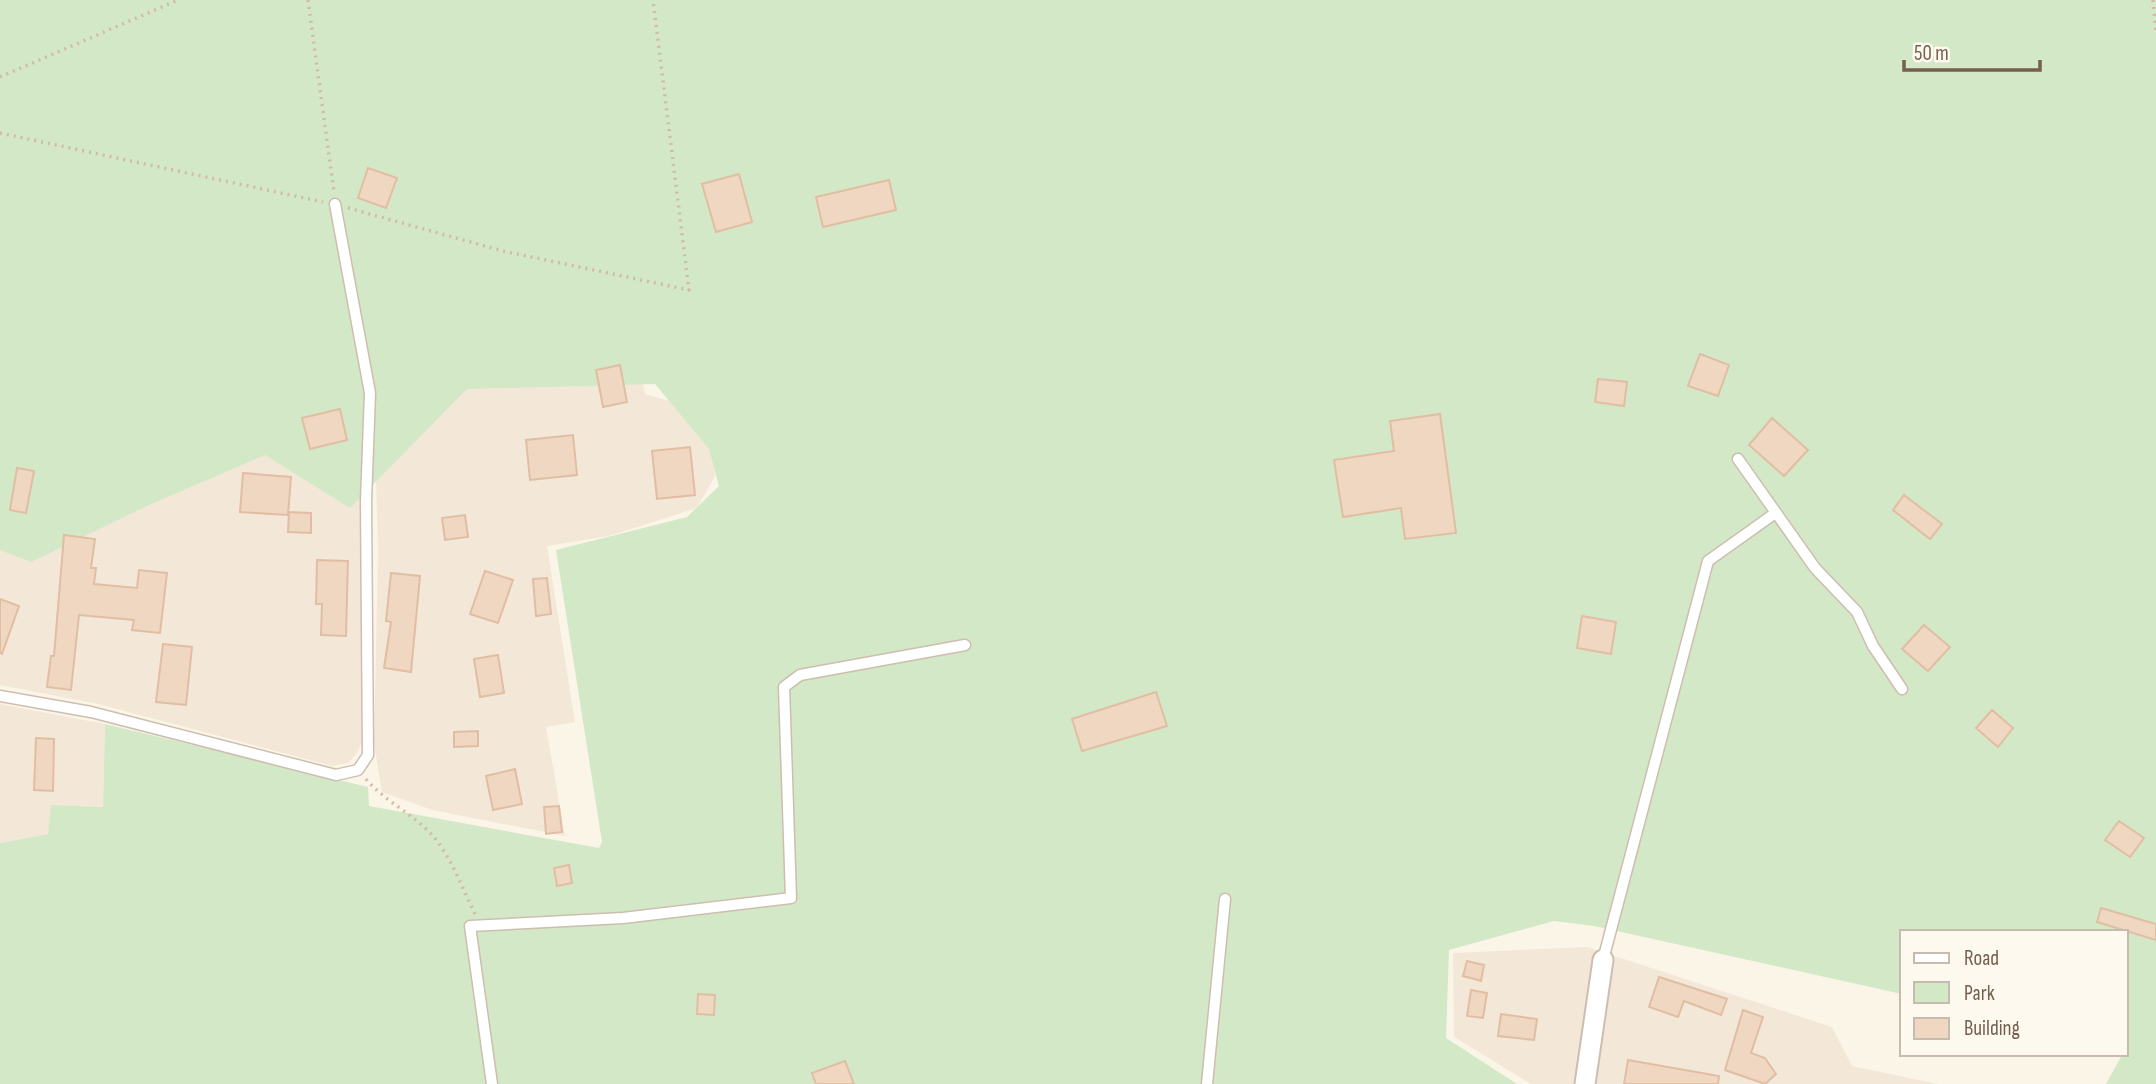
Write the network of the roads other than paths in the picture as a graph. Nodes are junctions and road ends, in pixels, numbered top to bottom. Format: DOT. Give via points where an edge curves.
graph roads {
  1 [pos="335,204"];
  2 [pos="1738,459"];
  3 [pos="1774,514"];
  4 [pos="965,645"];
  5 [pos="1902,689"];
  6 [pos="0,696"];
  7 [pos="1225,899"];
  8 [pos="1602,960"];
  9 [pos="492,1084"];
  10 [pos="1207,1084"];
  11 [pos="1585,1084"];
  1 -- 6 [label="lane" via="370,393 368,755 358,770 336,775 91,712"];
  2 -- 3 [label="lane"];
  3 -- 5 [label="lane" via="1815,568 1857,612"];
  3 -- 8 [label="lane" via="1708,561"];
  4 -- 9 [label="lane" via="800,675 784,687 791,898 623,918 470,926"];
  7 -- 10 [label="lane"];
  8 -- 11 [label="street"];
}
